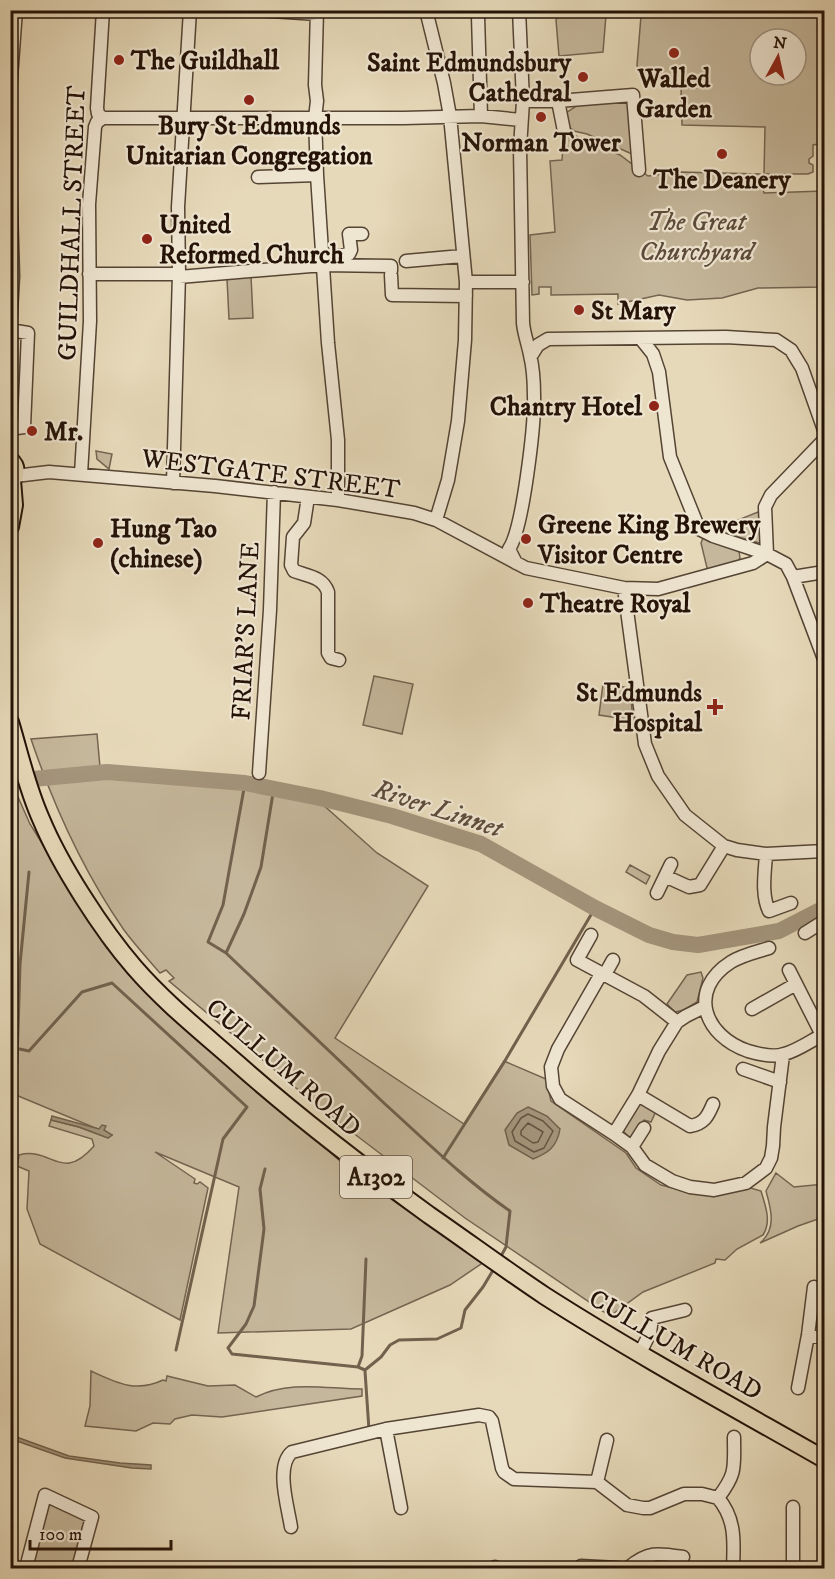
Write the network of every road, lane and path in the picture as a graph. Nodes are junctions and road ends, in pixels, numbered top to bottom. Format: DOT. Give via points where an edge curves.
graph roads {
  1 [pos="103,10"];
  2 [pos="190,10"];
  3 [pos="256,10"];
  4 [pos="426,10"];
  5 [pos="519,10"];
  6 [pos="318,12"];
  7 [pos="478,16"];
  8 [pos="14,17"];
  9 [pos="11,67"];
  10 [pos="10,93"];
  11 [pos="528,101"];
  12 [pos="558,101"];
  13 [pos="450,116"];
  14 [pos="481,116"];
  15 [pos="103,118"];
  16 [pos="315,118"];
  17 [pos="183,119"];
  18 [pos="520,120"];
  19 [pos="564,131"];
  20 [pos="639,170"];
  21 [pos="10,175"];
  22 [pos="317,175"];
  23 [pos="258,177"];
  24 [pos="362,234"];
  25 [pos="462,256"];
  26 [pos="323,261"];
  27 [pos="406,261"];
  28 [pos="89,274"];
  29 [pos="179,276"];
  30 [pos="466,282"];
  31 [pos="523,282"];
  32 [pos="465,296"];
  33 [pos="523,323"];
  34 [pos="11,324"];
  35 [pos="641,339"];
  36 [pos="544,340"];
  37 [pos="531,357"];
  38 [pos="821,409"];
  39 [pos="10,429"];
  40 [pos="825,430"];
  41 [pos="825,440"];
  42 [pos="12,468"];
  43 [pos="81,474"];
  44 [pos="173,483"];
  45 [pos="274,492"];
  46 [pos="308,497"];
  47 [pos="338,500"];
  48 [pos="436,520"];
  49 [pos="10,527"];
  50 [pos="487,549"];
  51 [pos="509,549"];
  52 [pos="751,549"];
  53 [pos="767,554"];
  54 [pos="516,563"];
  55 [pos="753,563"];
  56 [pos="825,572"];
  57 [pos="793,577"];
  58 [pos="624,588"];
  59 [pos="825,659"];
  60 [pos="339,660"];
  61 [pos="10,722"];
  62 [pos="260,773"];
  63 [pos="724,846"];
  64 [pos="825,851"];
  65 [pos="766,854"];
  66 [pos="671,864"];
  67 [pos="667,877"];
  68 [pos="657,893"];
  69 [pos="791,903"];
  70 [pos="825,921"];
  71 [pos="805,933"];
  72 [pos="591,935"];
  73 [pos="770,948"];
  74 [pos="613,960"];
  75 [pos="789,970"];
  76 [pos="603,975"];
  77 [pos="796,984"];
  78 [pos="704,1007"];
  79 [pos="752,1009"];
  80 [pos="677,1022"];
  81 [pos="823,1034"];
  82 [pos="783,1055"];
  83 [pos="743,1069"];
  84 [pos="780,1082"];
  85 [pos="638,1095"];
  86 [pos="713,1104"];
  87 [pos="644,1128"];
  88 [pos="614,1134"];
  89 [pos="632,1147"];
  90 [pos="814,1287"];
  91 [pos="686,1310"];
  92 [pos="808,1335"];
  93 [pos="825,1338"];
  94 [pos="640,1353"];
  95 [pos="798,1388"];
  96 [pos="386,1429"];
  97 [pos="734,1437"];
  98 [pos="608,1440"];
  99 [pos="825,1459"];
  100 [pos="597,1482"];
  101 [pos="717,1498"];
  102 [pos="793,1507"];
  103 [pos="400,1508"];
  104 [pos="291,1527"];
  105 [pos="683,1557"];
  106 [pos="581,1566"];
  107 [pos="628,1568"];
  108 [pos="26,1569"];
  109 [pos="78,1569"];
  110 [pos="619,1569"];
  111 [pos="733,1569"];
  112 [pos="793,1569"];
  1 -- 15 [label="street, GUILDHALL STREET" via="97,108"];
  2 -- 17 [label="street"];
  3 -- 6 [label="street"];
  4 -- 13 [label="street"];
  5 -- 18 [label="street" via="523,101"];
  6 -- 16 [label="street"];
  7 -- 14 [label="street"];
  8 -- 9 [label="street"];
  9 -- 10 [label="street"];
  11 -- 12 [label="street"];
  12 -- 19 [label="street"];
  12 -- 20 [label="street" via="633,95"];
  13 -- 14 [label="street"];
  13 -- 16 [label="street"];
  13 -- 25 [label="street"];
  14 -- 18 [label="street"];
  15 -- 17 [label="street"];
  15 -- 28 [label="street, GUILDHALL STREET" via="95,127 92,158"];
  16 -- 17 [label="street"];
  16 -- 22 [label="street"];
  17 -- 29 [label="street"];
  18 -- 31 [label="street"];
  21 -- 34 [label="street"];
  22 -- 23 [label="street"];
  22 -- 26 [label="street"];
  24 -- 26 [label="street" via="349,234 349,254"];
  25 -- 27 [label="street"];
  25 -- 30 [label="street"];
  26 -- 29 [label="street"];
  26 -- 32 [label="street" via="391,266 392,295"];
  26 -- 47 [label="street" via="338,440"];
  28 -- 29 [label="street"];
  28 -- 43 [label="street, GUILDHALL STREET"];
  29 -- 44 [label="street"];
  30 -- 31 [label="street"];
  30 -- 32 [label="street"];
  31 -- 33 [label="street"];
  32 -- 48 [label="street" via="458,421 448,480"];
  33 -- 36 [label="street" via="534,336"];
  33 -- 37 [label="street"];
  34 -- 39 [label="street" via="28,333 24,427"];
  35 -- 36 [label="street"];
  35 -- 38 [label="street" via="776,340 791,350"];
  35 -- 52 [label="street" via="653,354 659,372 670,457 699,529"];
  36 -- 37 [label="street"];
  37 -- 51 [label="street" via="533,425 518,527"];
  38 -- 40 [label="street"];
  41 -- 53 [label="street" via="771,495 765,507"];
  42 -- 43 [label="street, WESTGATE STREET"];
  42 -- 49 [label="main road" via="14,505"];
  43 -- 44 [label="street, WESTGATE STREET"];
  44 -- 45 [label="street, WESTGATE STREET"];
  45 -- 46 [label="street, WESTGATE STREET"];
  45 -- 62 [label="street, FRIAR'S LANE"];
  46 -- 47 [label="street, WESTGATE STREET"];
  46 -- 60 [label="street" via="307,516 293,537 291,565 294,571 326,585 328,653"];
  47 -- 48 [label="street, WESTGATE STREET"];
  48 -- 50 [label="street, WESTGATE STREET"];
  50 -- 51 [label="street, WESTGATE STREET"];
  50 -- 54 [label="street, WESTGATE STREET"];
  51 -- 54 [label="street"];
  52 -- 53 [label="street"];
  52 -- 55 [label="street"];
  53 -- 55 [label="street, WESTGATE STREET"];
  53 -- 57 [label="street" via="786,564"];
  54 -- 58 [label="street, WESTGATE STREET"];
  55 -- 58 [label="street, WESTGATE STREET" via="658,589"];
  56 -- 57 [label="street"];
  57 -- 59 [label="street"];
  58 -- 63 [label="street" via="645,744 658,776 685,815"];
  61 -- 94 [label="main road, CULLUM ROAD / A1302" via="41,820 78,887 134,967 164,998 297,1116 359,1164 498,1264"];
  63 -- 65 [label="street"];
  63 -- 67 [label="street" via="700,885 689,887"];
  64 -- 65 [label="street"];
  65 -- 69 [label="street" via="764,894 769,911"];
  66 -- 67 [label="street"];
  67 -- 68 [label="street"];
  70 -- 71 [label="street"];
  72 -- 76 [label="street" via="578,960"];
  73 -- 78 [label="street" via="744,955 717,974 707,988"];
  74 -- 76 [label="street"];
  75 -- 77 [label="street"];
  76 -- 80 [label="street" via="644,996"];
  76 -- 88 [label="street" via="551,1067 553,1086 560,1099"];
  77 -- 79 [label="street"];
  77 -- 81 [label="street"];
  78 -- 80 [label="street"];
  78 -- 82 [label="street" via="716,1031 733,1046 759,1054"];
  80 -- 85 [label="street"];
  81 -- 82 [label="street"];
  82 -- 84 [label="street"];
  83 -- 84 [label="street"];
  84 -- 89 [label="street" via="771,1158 766,1168 746,1184 714,1190 690,1187 645,1165"];
  85 -- 86 [label="street" via="690,1126 706,1119"];
  85 -- 88 [label="street"];
  87 -- 89 [label="street"];
  88 -- 89 [label="street"];
  90 -- 92 [label="street"];
  91 -- 94 [label="street" via="652,1318"];
  92 -- 93 [label="street"];
  92 -- 95 [label="street"];
  94 -- 99 [label="main road, CULLUM ROAD / A1302"];
  96 -- 100 [label="street" via="484,1415 492,1421 502,1468 508,1476"];
  96 -- 103 [label="street"];
  96 -- 104 [label="street" via="289,1454 282,1471"];
  97 -- 101 [label="street" via="731,1481"];
  98 -- 100 [label="street"];
  100 -- 101 [label="street" via="619,1501 633,1507 650,1508 684,1494"];
  101 -- 111 [label="street" via="732,1522"];
  102 -- 112 [label="street"];
  105 -- 107 [label="street" via="657,1554 643,1557"];
  106 -- 110 [label="street"];
  107 -- 110 [label="street"];
  108 -- 109 [label="street" via="41,1493 97,1519"];
}
